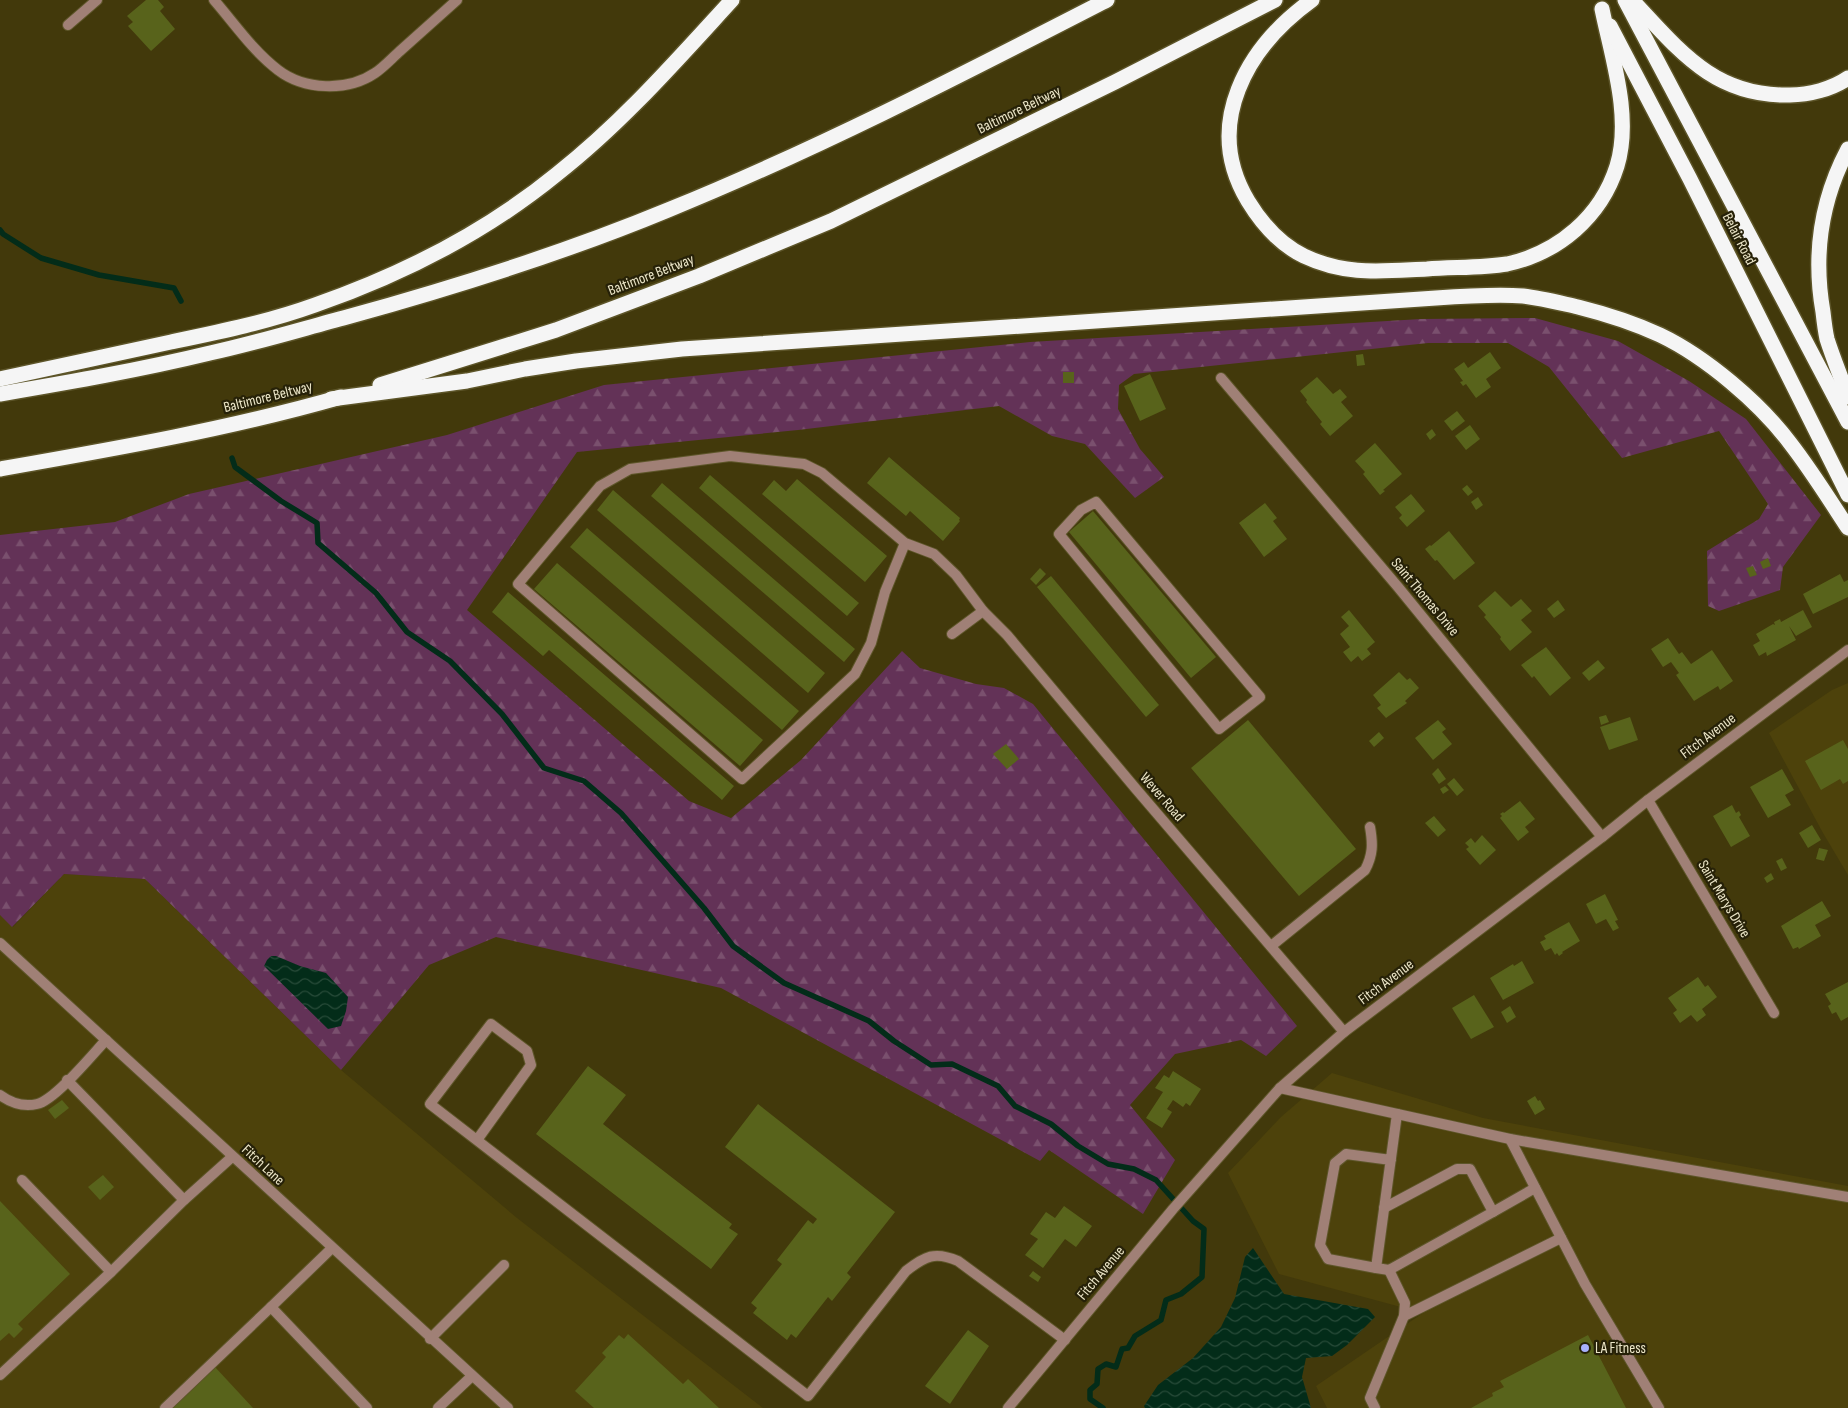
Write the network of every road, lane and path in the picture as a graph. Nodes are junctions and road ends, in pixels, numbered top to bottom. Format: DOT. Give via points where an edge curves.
graph roads {
  1 [pos="97,0"];
  2 [pos="214,0"];
  3 [pos="457,0"];
  4 [pos="732,0"];
  5 [pos="1107,0"];
  6 [pos="1274,0"];
  7 [pos="1312,0"];
  8 [pos="1625,0"];
  9 [pos="1632,0"];
  10 [pos="1599,5"];
  11 [pos="68,25"];
  12 [pos="1848,78"];
  13 [pos="1848,149"];
  14 [pos="1221,378"];
  15 [pos="0,379"];
  16 [pos="0,394"];
  17 [pos="1848,396"];
  18 [pos="331,399"];
  19 [pos="1848,422"];
  20 [pos="0,469"];
  21 [pos="1848,495"];
  22 [pos="1848,528"];
  23 [pos="905,543"];
  24 [pos="983,611"];
  25 [pos="952,634"];
  26 [pos="1848,650"];
  27 [pos="1260,697"];
  28 [pos="1648,800"];
  29 [pos="1370,828"];
  30 [pos="1602,837"];
  31 [pos="0,943"];
  32 [pos="1271,946"];
  33 [pos="1774,1013"];
  34 [pos="1344,1032"];
  35 [pos="106,1040"];
  36 [pos="68,1080"];
  37 [pos="1280,1088"];
  38 [pos="0,1095"];
  39 [pos="1397,1114"];
  40 [pos="1510,1139"];
  41 [pos="477,1140"];
  42 [pos="232,1157"];
  43 [pos="1391,1160"];
  44 [pos="22,1180"];
  45 [pos="1535,1188"];
  46 [pos="1848,1197"];
  47 [pos="184,1200"];
  48 [pos="1384,1208"];
  49 [pos="1494,1212"];
  50 [pos="1561,1238"];
  51 [pos="332,1248"];
  52 [pos="504,1265"];
  53 [pos="1376,1268"];
  54 [pos="1389,1270"];
  55 [pos="111,1272"];
  56 [pos="271,1307"];
  57 [pos="1404,1316"];
  58 [pos="430,1339"];
  59 [pos="1065,1340"];
  60 [pos="0,1375"];
  61 [pos="472,1376"];
  62 [pos="165,1408"];
  63 [pos="367,1408"];
  64 [pos="438,1408"];
  65 [pos="508,1408"];
  66 [pos="1008,1408"];
  67 [pos="1375,1408"];
  68 [pos="1659,1408"];
  1 -- 11 [label="street"];
  2 -- 3 [label="street" via="277,69 288,77 322,86 357,82 374,74"];
  4 -- 15 [label="highway" via="600,138 556,175 454,244 314,306 203,335"];
  5 -- 16 [label="highway" via="796,154 667,210 533,260 430,294 211,353"];
  6 -- 18 [label="highway, Baltimore Beltway" via="1116,82 831,221 556,330"];
  7 -- 10 [label="highway" via="1271,38 1253,59 1240,82 1228,134 1232,163 1259,220 1278,239 1302,255 1332,267 1371,272 1505,264 1537,256 1582,226 1610,186 1622,138 1622,113"];
  8 -- 19 [label="highway, Belair Road"];
  9 -- 12 [label="highway" via="1683,54 1723,83 1771,96 1796,95 1818,91"];
  10 -- 21 [label="highway, Belair Road"];
  13 -- 17 [label="highway" via="1831,187 1822,219 1818,254 1827,338"];
  14 -- 30 [label="street, Saint Thomas Drive" via="1398,587"];
  18 -- 20 [label="highway, Baltimore Beltway" via="132,446"];
  18 -- 22 [label="highway" via="467,381 576,361 682,349 1416,299 1524,296 1621,320 1660,335 1705,363 1754,404 1790,442"];
  23 -- 23 [label="street, Wever Road" via="822,473 804,464 730,456 630,469 600,486 518,584 742,779 855,674 872,643 885,592"];
  23 -- 24 [label="street, Wever Road" via="934,554 956,575"];
  24 -- 25 [label="street"];
  24 -- 32 [label="street, Wever Road" via="1007,635"];
  26 -- 28 [label="street, Fitch Avenue"];
  27 -- 27 [label="street" via="1096,502 1081,510 1067,524 1059,534 1219,729"];
  28 -- 30 [label="street, Fitch Avenue"];
  28 -- 33 [label="street, Saint Marys Drive"];
  29 -- 32 [label="street" via="1373,846 1365,870"];
  30 -- 34 [label="street, Fitch Avenue"];
  31 -- 35 [label="street, Fitch Lane"];
  32 -- 34 [label="street, Wever Road"];
  34 -- 37 [label="street, Fitch Avenue"];
  35 -- 36 [label="street"];
  35 -- 42 [label="street, Fitch Lane"];
  36 -- 38 [label="street" via="38,1104 10,1102"];
  36 -- 47 [label="street"];
  37 -- 39 [label="street"];
  37 -- 59 [label="street, Fitch Avenue" via="1173,1209"];
  39 -- 40 [label="street"];
  39 -- 43 [label="street"];
  40 -- 45 [label="street"];
  40 -- 46 [label="street"];
  41 -- 41 [label="street" via="430,1104 491,1024 527,1050 531,1065"];
  41 -- 59 [label="street" via="808,1396 906,1271 918,1261 934,1255 945,1255 958,1261"];
  42 -- 47 [label="street"];
  42 -- 51 [label="street, Fitch Lane"];
  43 -- 48 [label="street"];
  43 -- 53 [label="street" via="1346,1154 1335,1163 1320,1245 1328,1259"];
  44 -- 55 [label="street"];
  45 -- 49 [label="street"];
  45 -- 50 [label="street"];
  47 -- 55 [label="street"];
  48 -- 49 [label="street" via="1457,1169 1470,1169"];
  48 -- 53 [label="street"];
  49 -- 54 [label="street"];
  50 -- 57 [label="street"];
  50 -- 68 [label="street"];
  51 -- 56 [label="street"];
  51 -- 58 [label="street, Fitch Lane"];
  52 -- 58 [label="street"];
  53 -- 54 [label="street"];
  54 -- 57 [label="street" via="1405,1302"];
  55 -- 60 [label="street"];
  56 -- 62 [label="street"];
  56 -- 63 [label="street"];
  57 -- 67 [label="street" via="1370,1398"];
  58 -- 61 [label="street, Fitch Lane"];
  59 -- 66 [label="street, Fitch Avenue"];
  61 -- 64 [label="street"];
  61 -- 65 [label="street, Fitch Lane"];
}
